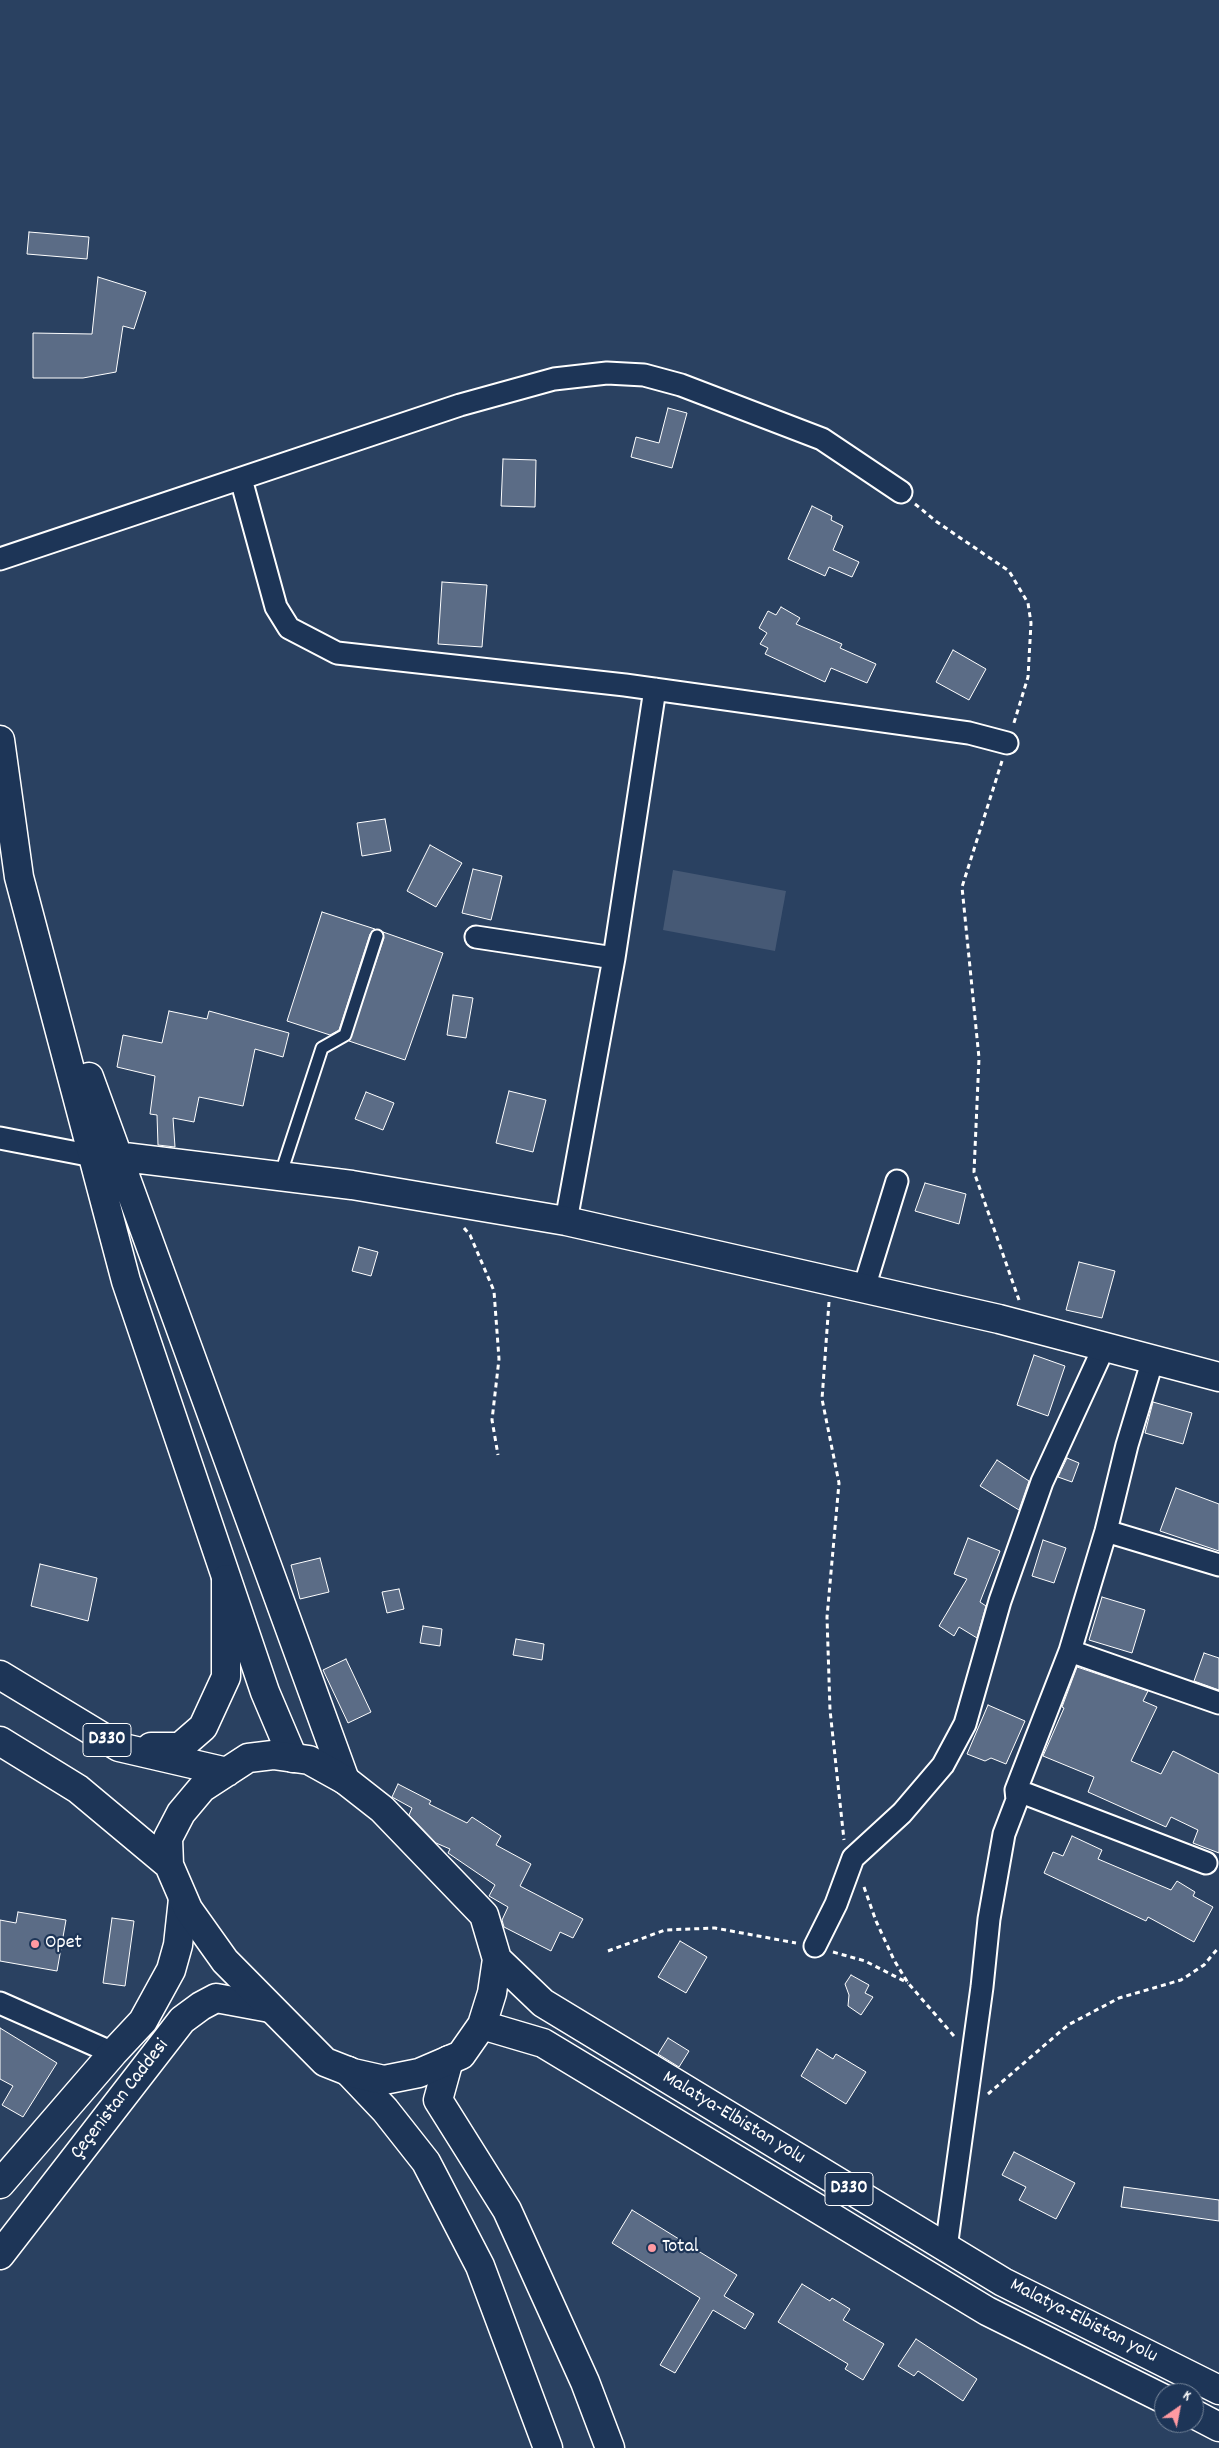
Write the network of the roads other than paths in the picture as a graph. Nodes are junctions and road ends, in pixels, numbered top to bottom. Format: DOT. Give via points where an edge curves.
graph roads {
  1 [pos="241,479"];
  2 [pos="901,492"];
  3 [pos="0,560"];
  4 [pos="655,689"];
  5 [pos="0,740"];
  6 [pos="1008,742"];
  7 [pos="377,936"];
  8 [pos="476,937"];
  9 [pos="614,958"];
  10 [pos="0,1138"];
  11 [pos="104,1156"];
  12 [pos="280,1176"];
  13 [pos="897,1181"];
  14 [pos="566,1221"];
  15 [pos="864,1288"];
  16 [pos="1104,1347"];
  17 [pos="1153,1359"];
  18 [pos="1219,1377"];
  19 [pos="1106,1531"];
  20 [pos="1219,1565"];
  21 [pos="226,1579"];
  22 [pos="1070,1651"];
  23 [pos="0,1675"];
  24 [pos="1219,1704"];
  25 [pos="0,1741"];
  26 [pos="119,1747"];
  27 [pos="292,1758"];
  28 [pos="227,1772"];
  29 [pos="345,1780"];
  30 [pos="1016,1790"];
  31 [pos="1206,1863"];
  32 [pos="169,1865"];
  33 [pos="183,1899"];
  34 [pos="815,1946"];
  35 [pos="497,1959"];
  36 [pos="0,2003"];
  37 [pos="270,2008"];
  38 [pos="482,2025"];
  39 [pos="113,2053"];
  40 [pos="449,2060"];
  41 [pos="348,2071"];
  42 [pos="0,2184"];
  43 [pos="946,2248"];
  44 [pos="0,2255"];
  45 [pos="1219,2390"];
  46 [pos="1154,2394"];
  47 [pos="1204,2419"];
  48 [pos="1219,2427"];
  49 [pos="548,2448"];
  50 [pos="610,2448"];
  1 -- 2 [label="street" via="460,405 554,379 607,373 644,375 681,385 822,439"];
  1 -- 3 [label="street"];
  1 -- 4 [label="street" via="276,607 289,628 307,639 336,653"];
  4 -- 6 [label="street" via="969,733"];
  4 -- 9 [label="street"];
  5 -- 11 [label="main road" via="19,877"];
  7 -- 12 [label="lane" via="345,1036 322,1048"];
  8 -- 9 [label="street"];
  9 -- 14 [label="street"];
  10 -- 11 [label="street"];
  11 -- 12 [label="main road"];
  11 -- 21 [label="main road" via="126,1281"];
  11 -- 29 [label="main road"];
  12 -- 14 [label="main road"];
  13 -- 15 [label="street"];
  14 -- 15 [label="main road"];
  15 -- 16 [label="main road"];
  16 -- 17 [label="main road"];
  16 -- 34 [label="street" via="1042,1482 1000,1601 965,1724 943,1765 902,1813 853,1858 836,1904"];
  17 -- 18 [label="main road"];
  17 -- 19 [label="street" via="1127,1444"];
  19 -- 20 [label="street"];
  19 -- 22 [label="street"];
  21 -- 26 [label="main road" via="226,1677 203,1727 180,1747"];
  21 -- 27 [label="main road" via="265,1692"];
  22 -- 24 [label="street"];
  22 -- 30 [label="street"];
  23 -- 26 [label="main road, D330"];
  25 -- 32 [label="main road" via="78,1789"];
  26 -- 28 [label="main road, D330"];
  27 -- 28 [label="main road" via="273,1755 248,1758"];
  27 -- 29 [label="main road" via="309,1760"];
  28 -- 32 [label="main road" via="202,1788 181,1813 168,1838"];
  29 -- 35 [label="main road" via="382,1809 484,1915"];
  30 -- 31 [label="street"];
  30 -- 43 [label="street" via="1017,1800 1004,1834 995,1880"];
  32 -- 33 [label="main road"];
  33 -- 37 [label="main road" via="225,1961"];
  33 -- 39 [label="main road, Çeçenistan Caddesi" via="172,1970 144,2021"];
  35 -- 38 [label="main road" via="492,1993"];
  35 -- 43 [label="main road, Malatya-Elbistan yolu / D330" via="543,2003"];
  36 -- 39 [label="street"];
  37 -- 41 [label="main road" via="325,2062"];
  37 -- 44 [label="main road, Çeçenistan Caddesi" via="216,1998 182,2020"];
  38 -- 40 [label="main road" via="461,2055"];
  38 -- 46 [label="main road, Malatya-Elbistan yolu / D330" via="543,2043 987,2311"];
  39 -- 42 [label="main road, Çeçenistan Caddesi"];
  40 -- 41 [label="main road" via="419,2072 384,2080"];
  40 -- 50 [label="main road" via="438,2100 507,2210 585,2382"];
  41 -- 49 [label="main road" via="385,2110 426,2162 480,2266"];
  43 -- 45 [label="main road, Malatya-Elbistan yolu / D330" via="1002,2282"];
  47 -- 48 [label="main road"];
}
